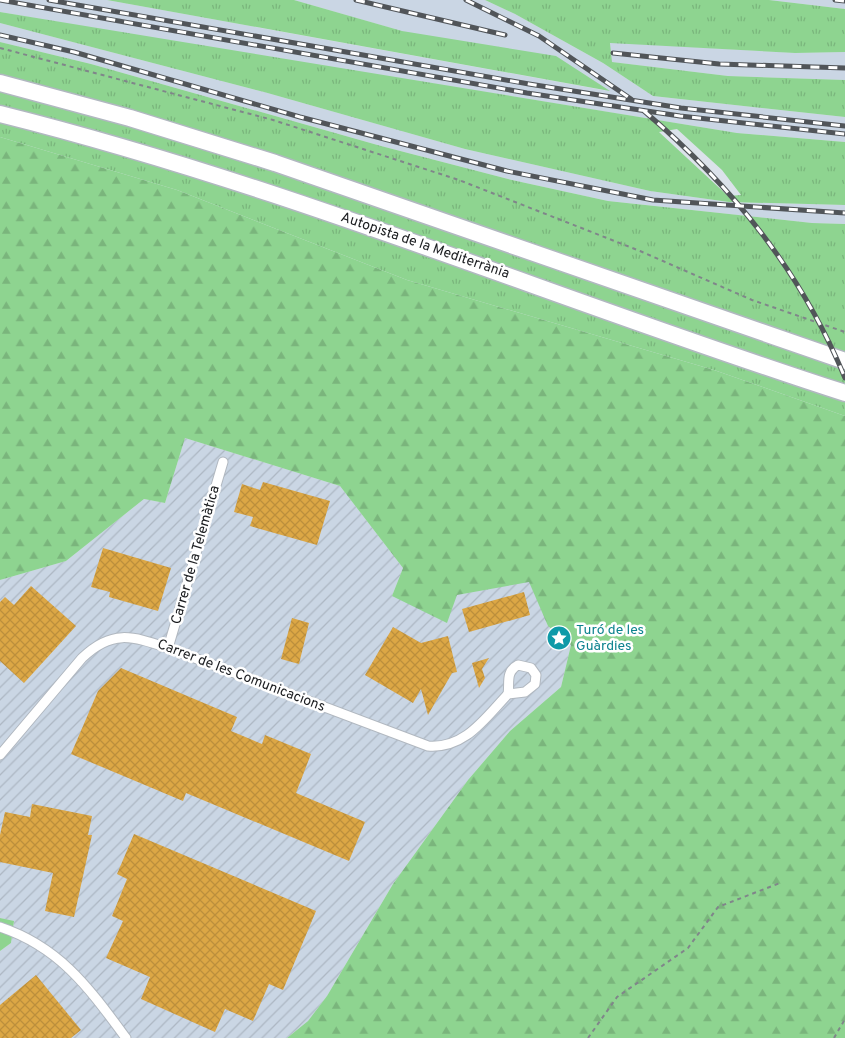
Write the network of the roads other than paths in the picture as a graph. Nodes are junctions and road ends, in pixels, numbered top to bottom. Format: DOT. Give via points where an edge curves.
graph roads {
  1 [pos="0,83"];
  2 [pos="0,114"];
  3 [pos="845,361"];
  4 [pos="845,393"];
  5 [pos="223,462"];
  6 [pos="168,648"];
  7 [pos="508,694"];
  8 [pos="0,755"];
  9 [pos="0,927"];
  10 [pos="126,1038"];
  1 -- 3 [label="highway" via="275,163"];
  2 -- 4 [label="highway, Autopista de la Mediterrània" via="119,146 275,194"];
  5 -- 6 [label="street, Carrer de la Telemàtica"];
  6 -- 7 [label="street, Carrer de les Comunicacions" via="428,746 459,742"];
  6 -- 8 [label="street, Carrer de les Comunicacions" via="127,636 97,645 82,658"];
  9 -- 10 [label="street" via="38,943 61,960"];
}
